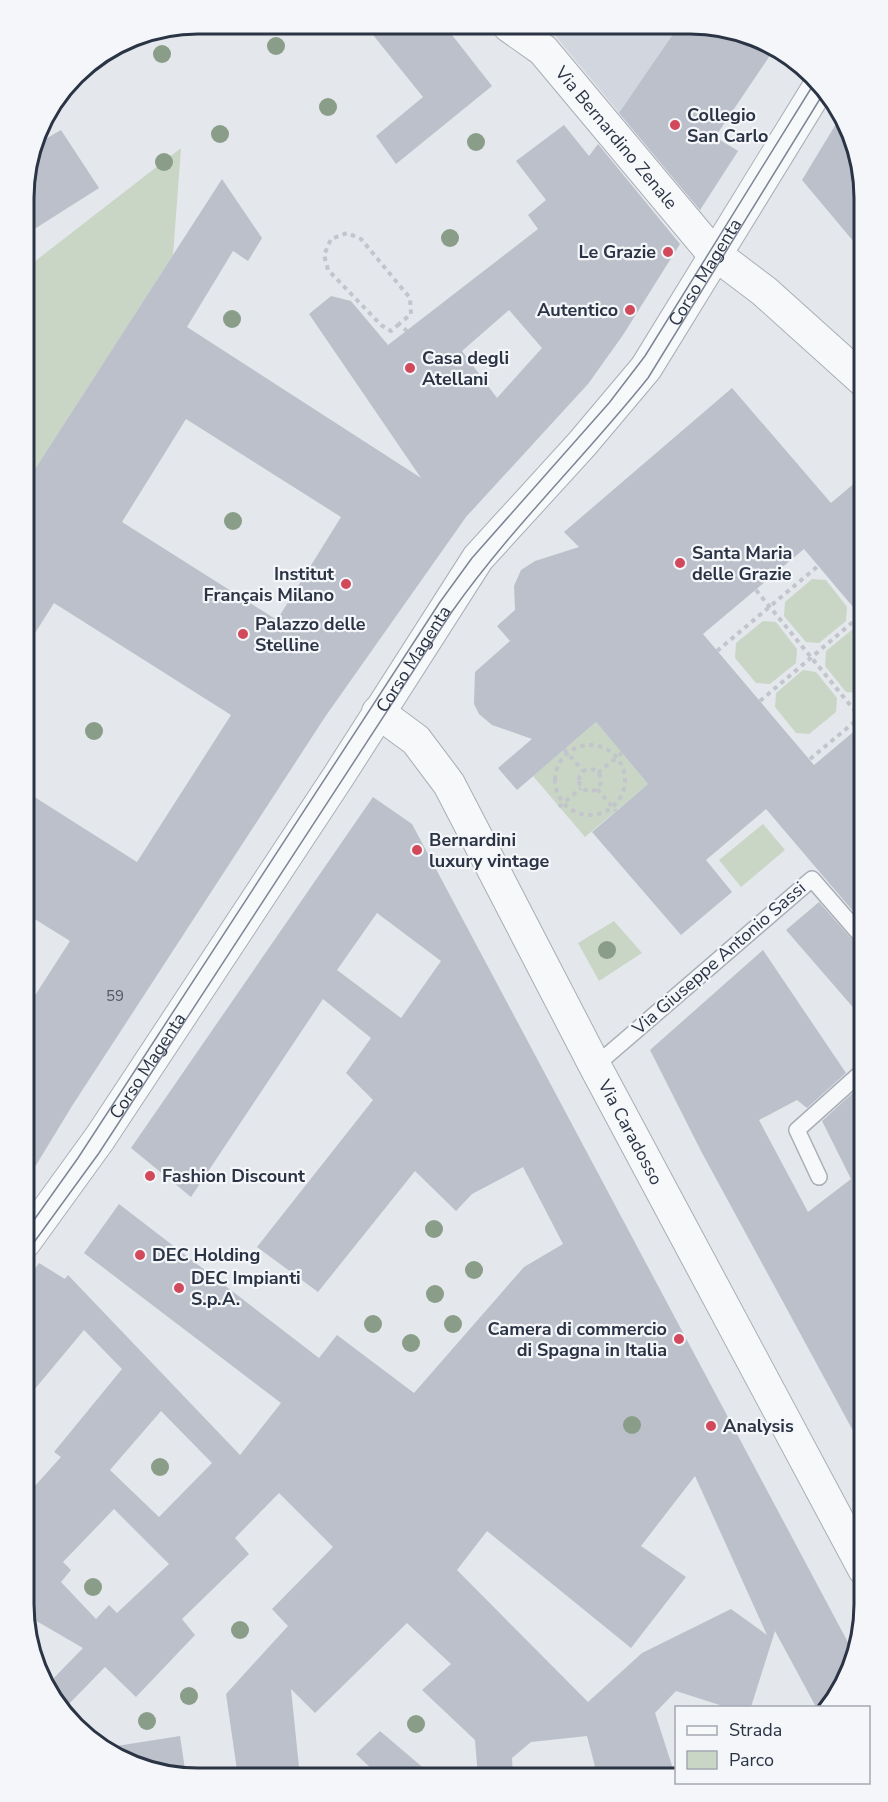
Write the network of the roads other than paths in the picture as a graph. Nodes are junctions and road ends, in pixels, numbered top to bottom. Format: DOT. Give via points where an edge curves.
graph roads {
  1 [pos="520,34"];
  2 [pos="815,93"];
  3 [pos="717,257"];
  4 [pos="854,372"];
  5 [pos="378,712"];
  6 [pos="853,927"];
  7 [pos="595,1066"];
  8 [pos="853,1080"];
  9 [pos="819,1177"];
  10 [pos="34,1229"];
  11 [pos="853,1549"];
  1 -- 3 [label="street, Via Bernardino Zenale" via="543,50"];
  2 -- 3 [label="street, Corso Magenta"];
  3 -- 4 [label="street, Via Bernardino Zenale" via="764,291"];
  3 -- 5 [label="street, Corso Magenta" via="628,391 477,558"];
  5 -- 7 [label="street, Via Caradosso" via="416,740 449,784"];
  5 -- 10 [label="street, Corso Magenta" via="100,1138"];
  6 -- 7 [label="lane, Via Giuseppe Antonio Sassi" via="812,879"];
  7 -- 11 [label="street, Via Caradosso"];
  8 -- 9 [label="lane" via="797,1130"];
}
